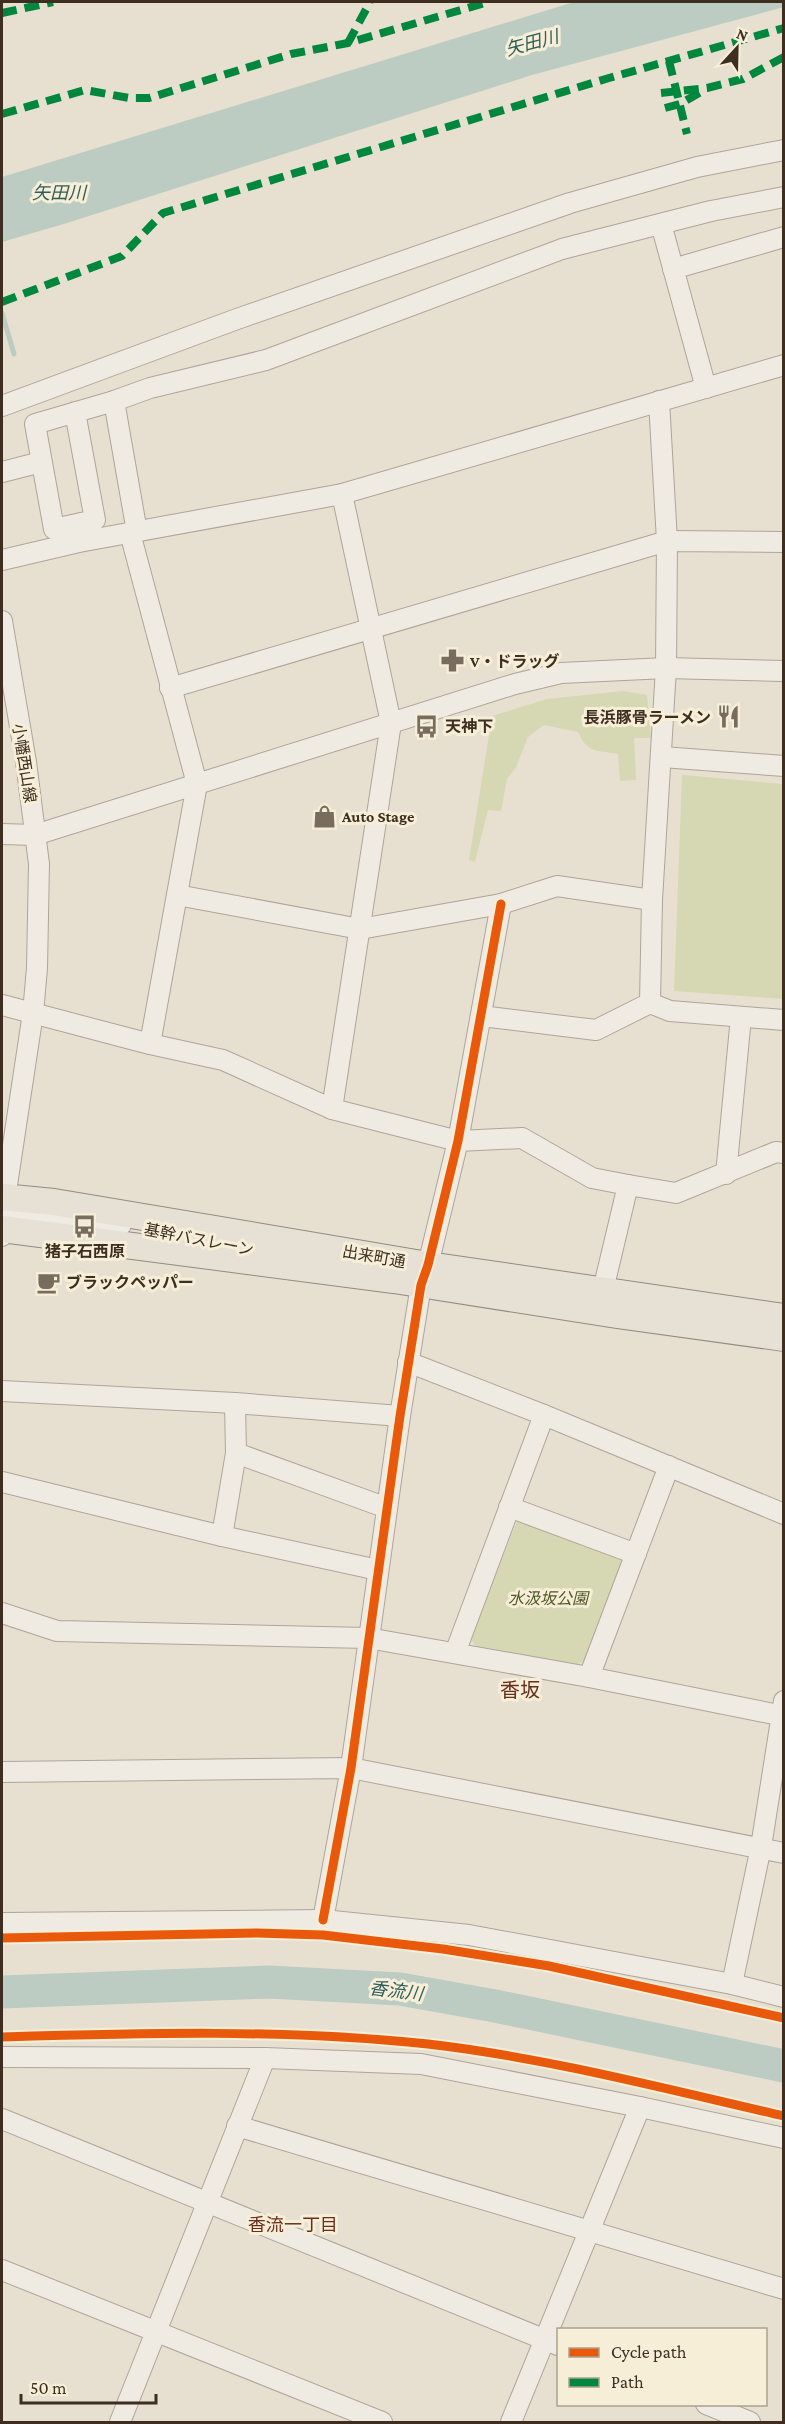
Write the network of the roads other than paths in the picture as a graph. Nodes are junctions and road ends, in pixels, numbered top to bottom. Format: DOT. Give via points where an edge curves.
graph roads {
  1 [pos="783,150"];
  2 [pos="783,197"];
  3 [pos="661,224"];
  4 [pos="783,237"];
  5 [pos="673,269"];
  6 [pos="783,365"];
  7 [pos="706,388"];
  8 [pos="114,401"];
  9 [pos="659,401"];
  10 [pos="2,406"];
  11 [pos="75,412"];
  12 [pos="41,462"];
  13 [pos="2,472"];
  14 [pos="342,494"];
  15 [pos="134,533"];
  16 [pos="78,534"];
  17 [pos="668,541"];
  18 [pos="783,542"];
  19 [pos="2,560"];
  20 [pos="369,629"];
  21 [pos="2,633"];
  22 [pos="666,668"];
  23 [pos="783,671"];
  24 [pos="170,687"];
  25 [pos="391,723"];
  26 [pos="662,757"];
  27 [pos="783,766"];
  28 [pos="197,784"];
  29 [pos="2,834"];
  30 [pos="35,835"];
  31 [pos="177,895"];
  32 [pos="652,900"];
  33 [pos="501,904"];
  34 [pos="360,929"];
  35 [pos="650,1003"];
  36 [pos="2,1005"];
  37 [pos="33,1013"];
  38 [pos="481,1016"];
  39 [pos="741,1017"];
  40 [pos="783,1020"];
  41 [pos="150,1044"];
  42 [pos="332,1109"];
  43 [pos="458,1141"];
  44 [pos="783,1154"];
  45 [pos="726,1174"];
  46 [pos="628,1185"];
  47 [pos="2,1216"];
  48 [pos="425,1275"];
  49 [pos="603,1290"];
  50 [pos="783,1317"];
  51 [pos="783,1338"];
  52 [pos="408,1362"];
  53 [pos="2,1391"];
  54 [pos="235,1403"];
  55 [pos="544,1414"];
  56 [pos="400,1416"];
  57 [pos="236,1453"];
  58 [pos="669,1466"];
  59 [pos="2,1482"];
  60 [pos="509,1507"];
  61 [pos="387,1508"];
  62 [pos="783,1514"];
  63 [pos="222,1536"];
  64 [pos="636,1554"];
  65 [pos="378,1570"];
  66 [pos="2,1613"];
  67 [pos="368,1638"];
  68 [pos="455,1653"];
  69 [pos="589,1677"];
  70 [pos="782,1710"];
  71 [pos="351,1768"];
  72 [pos="2,1772"];
  73 [pos="761,1847"];
  74 [pos="783,1853"];
  75 [pos="323,1920"];
  76 [pos="2,1923"];
  77 [pos="732,1984"];
  78 [pos="783,1997"];
  79 [pos="2,2057"];
  80 [pos="265,2058"];
  81 [pos="640,2107"];
  82 [pos="2,2119"];
  83 [pos="237,2126"];
  84 [pos="783,2138"];
  85 [pos="207,2202"];
  86 [pos="589,2231"];
  87 [pos="2,2270"];
  88 [pos="783,2289"];
  89 [pos="155,2332"];
  90 [pos="552,2342"];
  91 [pos="711,2406"];
  92 [pos="120,2422"];
  93 [pos="381,2422"];
  94 [pos="511,2422"];
  95 [pos="750,2422"];
  1 -- 10 [label="street" via="697,167 570,203"];
  2 -- 3 [label="street"];
  3 -- 5 [label="street"];
  3 -- 8 [label="street" via="562,249 266,360 150,388"];
  4 -- 5 [label="street"];
  5 -- 7 [label="street"];
  6 -- 7 [label="street"];
  7 -- 9 [label="street"];
  8 -- 11 [label="street"];
  8 -- 15 [label="street"];
  9 -- 14 [label="street"];
  9 -- 17 [label="street"];
  11 -- 12 [label="street" via="35,424"];
  11 -- 16 [label="street" via="95,520"];
  12 -- 13 [label="street"];
  12 -- 16 [label="street" via="54,529"];
  14 -- 15 [label="street"];
  14 -- 20 [label="street"];
  15 -- 16 [label="street"];
  15 -- 24 [label="street"];
  16 -- 19 [label="street"];
  17 -- 18 [label="street"];
  17 -- 20 [label="street"];
  17 -- 22 [label="street"];
  20 -- 24 [label="street"];
  20 -- 25 [label="street"];
  21 -- 30 [label="street, 小幡西山線"];
  22 -- 23 [label="street"];
  22 -- 25 [label="street" via="561,673"];
  22 -- 26 [label="street"];
  24 -- 28 [label="street"];
  25 -- 28 [label="street"];
  25 -- 34 [label="street"];
  26 -- 27 [label="street"];
  26 -- 32 [label="street"];
  28 -- 30 [label="street"];
  28 -- 31 [label="street"];
  29 -- 30 [label="street"];
  30 -- 37 [label="street, 小幡西山線" via="39,864"];
  31 -- 34 [label="street"];
  31 -- 41 [label="street"];
  32 -- 33 [label="street" via="557,886"];
  32 -- 35 [label="street"];
  33 -- 34 [label="street"];
  33 -- 38 [label="street"];
  34 -- 42 [label="street"];
  35 -- 38 [label="street" via="596,1030"];
  35 -- 39 [label="street" via="670,1011"];
  36 -- 37 [label="street"];
  37 -- 41 [label="street"];
  37 -- 47 [label="street, 小幡西山線"];
  38 -- 43 [label="street"];
  39 -- 40 [label="street"];
  39 -- 45 [label="street"];
  41 -- 42 [label="street" via="223,1060"];
  42 -- 43 [label="street"];
  43 -- 46 [label="street" via="522,1138 592,1178"];
  43 -- 48 [label="street"];
  44 -- 45 [label="street" via="776,1152"];
  45 -- 46 [label="street" via="676,1193"];
  46 -- 49 [label="street"];
  47 -- 48 [label="main road, 出来町通" via="394,1280"];
  47 -- 48 [label="main road, 出来町通" via="54,1202"];
  48 -- 49 [label="main road, 出来町通"];
  48 -- 51 [label="main road, 出来町通" via="617,1315"];
  48 -- 52 [label="street"];
  49 -- 50 [label="main road, 出来町通"];
  52 -- 55 [label="street"];
  52 -- 56 [label="street"];
  53 -- 54 [label="street"];
  54 -- 56 [label="street"];
  54 -- 57 [label="street"];
  55 -- 58 [label="street"];
  55 -- 60 [label="street"];
  56 -- 61 [label="street"];
  57 -- 61 [label="street"];
  57 -- 63 [label="street"];
  58 -- 62 [label="street"];
  58 -- 64 [label="street"];
  59 -- 63 [label="street"];
  60 -- 64 [label="street"];
  60 -- 68 [label="street"];
  61 -- 65 [label="street"];
  63 -- 65 [label="street"];
  64 -- 69 [label="street"];
  65 -- 67 [label="street"];
  66 -- 67 [label="street" via="57,1631"];
  67 -- 68 [label="street"];
  67 -- 71 [label="street"];
  68 -- 69 [label="street"];
  69 -- 70 [label="street"];
  70 -- 73 [label="street"];
  71 -- 72 [label="street"];
  71 -- 73 [label="street"];
  71 -- 75 [label="street"];
  73 -- 74 [label="street"];
  73 -- 77 [label="street"];
  75 -- 76 [label="street"];
  75 -- 77 [label="street" via="469,1935"];
  77 -- 78 [label="street"];
  79 -- 80 [label="street"];
  80 -- 81 [label="street" via="421,2064"];
  80 -- 83 [label="street"];
  81 -- 84 [label="street"];
  81 -- 86 [label="street"];
  82 -- 85 [label="street"];
  83 -- 85 [label="street"];
  83 -- 86 [label="street"];
  85 -- 89 [label="street"];
  85 -- 90 [label="street"];
  86 -- 88 [label="street"];
  86 -- 90 [label="street"];
  87 -- 89 [label="street"];
  89 -- 92 [label="street"];
  89 -- 93 [label="street"];
  90 -- 94 [label="street"];
  91 -- 95 [label="street"];
}
